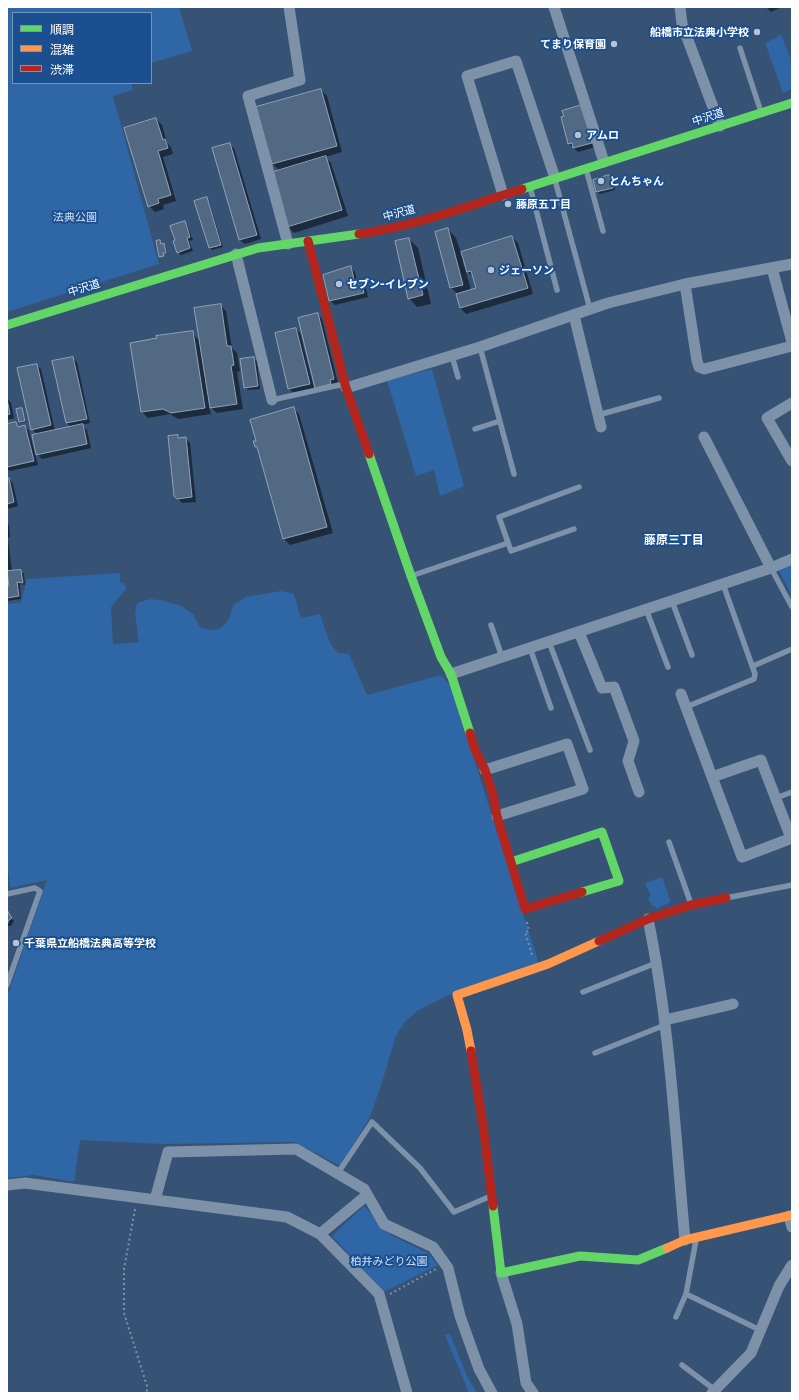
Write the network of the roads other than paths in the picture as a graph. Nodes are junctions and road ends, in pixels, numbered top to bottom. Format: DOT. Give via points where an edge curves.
graph roads {
  1 [pos="289,7"];
  2 [pos="554,7"];
  3 [pos="680,7"];
  4 [pos="740,48"];
  5 [pos="792,103"];
  6 [pos="761,113"];
  7 [pos="720,126"];
  8 [pos="604,162"];
  9 [pos="586,168"];
  10 [pos="555,178"];
  11 [pos="529,186"];
  12 [pos="503,195"];
  13 [pos="603,231"];
  14 [pos="308,241"];
  15 [pos="288,244"];
  16 [pos="236,254"];
  17 [pos="792,264"];
  18 [pos="772,268"];
  19 [pos="685,284"];
  20 [pos="557,290"];
  21 [pos="590,309"];
  22 [pos="574,315"];
  23 [pos="7,325"];
  24 [pos="792,342"];
  25 [pos="792,346"];
  26 [pos="480,347"];
  27 [pos="452,356"];
  28 [pos="458,378"];
  29 [pos="346,386"];
  30 [pos="659,398"];
  31 [pos="272,400"];
  32 [pos="792,403"];
  33 [pos="598,415"];
  34 [pos="500,421"];
  35 [pos="601,428"];
  36 [pos="475,429"];
  37 [pos="704,437"];
  38 [pos="792,461"];
  39 [pos="514,474"];
  40 [pos="579,487"];
  41 [pos="574,528"];
  42 [pos="508,543"];
  43 [pos="792,559"];
  44 [pos="771,568"];
  45 [pos="411,576"];
  46 [pos="723,584"];
  47 [pos="672,601"];
  48 [pos="792,607"];
  49 [pos="646,609"];
  50 [pos="491,625"];
  51 [pos="579,632"];
  52 [pos="549,642"];
  53 [pos="530,648"];
  54 [pos="792,650"];
  55 [pos="692,655"];
  56 [pos="502,657"];
  57 [pos="753,666"];
  58 [pos="668,667"];
  59 [pos="451,674"];
  60 [pos="681,694"];
  61 [pos="686,707"];
  62 [pos="551,708"];
  63 [pos="590,750"];
  64 [pos="485,770"];
  65 [pos="712,777"];
  66 [pos="639,792"];
  67 [pos="792,792"];
  68 [pos="776,798"];
  69 [pos="497,816"];
  70 [pos="792,838"];
  71 [pos="669,842"];
  72 [pos="511,862"];
  73 [pos="792,885"];
  74 [pos="7,894"];
  75 [pos="726,898"];
  76 [pos="691,904"];
  77 [pos="648,919"];
  78 [pos="657,962"];
  79 [pos="7,985"];
  80 [pos="582,992"];
  81 [pos="732,1004"];
  82 [pos="665,1022"];
  83 [pos="595,1053"];
  84 [pos="338,1173"];
  85 [pos="7,1185"];
  86 [pos="367,1195"];
  87 [pos="492,1196"];
  88 [pos="155,1200"];
  89 [pos="791,1219"];
  90 [pos="320,1234"];
  91 [pos="697,1238"];
  92 [pos="686,1240"];
  93 [pos="792,1265"];
  94 [pos="501,1273"];
  95 [pos="686,1294"];
  96 [pos="676,1317"];
  97 [pos="760,1330"];
  98 [pos="682,1364"];
  99 [pos="714,1392"];
  100 [pos="407,1393"];
  101 [pos="492,1393"];
  102 [pos="533,1393"];
  1 -- 15 [label="street" via="300,80 248,96"];
  2 -- 8 [label="street"];
  3 -- 7 [label="street" via="682,24"];
  4 -- 6 [label="lane"];
  5 -- 6 [label="street, 中沢道"];
  6 -- 7 [label="street, 中沢道"];
  7 -- 8 [label="street, 中沢道"];
  8 -- 9 [label="street, 中沢道"];
  9 -- 10 [label="street, 中沢道"];
  9 -- 13 [label="lane"];
  10 -- 11 [label="street, 中沢道"];
  10 -- 12 [label="street" via="516,61 467,76"];
  10 -- 21 [label="lane"];
  11 -- 12 [label="street, 中沢道"];
  11 -- 20 [label="lane"];
  12 -- 14 [label="street, 中沢道" via="380,231"];
  14 -- 15 [label="street, 中沢道"];
  14 -- 29 [label="street"];
  15 -- 16 [label="street, 中沢道"];
  16 -- 23 [label="street, 中沢道"];
  16 -- 31 [label="street"];
  17 -- 18 [label="street"];
  18 -- 19 [label="street"];
  18 -- 24 [label="street"];
  19 -- 21 [label="street"];
  19 -- 25 [label="street" via="699,367 704,369"];
  21 -- 22 [label="street"];
  22 -- 26 [label="street"];
  22 -- 33 [label="street"];
  26 -- 27 [label="street"];
  26 -- 34 [label="lane"];
  27 -- 28 [label="lane"];
  27 -- 29 [label="street"];
  29 -- 31 [label="lane"];
  29 -- 45 [label="street"];
  30 -- 33 [label="lane"];
  32 -- 38 [label="street" via="767,418"];
  33 -- 35 [label="street"];
  34 -- 36 [label="lane"];
  34 -- 39 [label="lane"];
  37 -- 44 [label="street"];
  40 -- 42 [label="lane" via="499,517"];
  41 -- 42 [label="lane" via="511,551"];
  42 -- 45 [label="lane"];
  43 -- 44 [label="street"];
  44 -- 46 [label="street"];
  44 -- 48 [label="lane"];
  45 -- 59 [label="street" via="441,657"];
  46 -- 47 [label="street"];
  46 -- 57 [label="lane"];
  47 -- 49 [label="street"];
  47 -- 55 [label="lane"];
  49 -- 51 [label="street"];
  49 -- 58 [label="lane"];
  50 -- 56 [label="lane"];
  51 -- 52 [label="street"];
  51 -- 66 [label="street" via="602,688 614,687 634,741 628,761"];
  52 -- 53 [label="street"];
  52 -- 63 [label="lane"];
  53 -- 56 [label="street"];
  53 -- 62 [label="lane"];
  54 -- 57 [label="lane"];
  56 -- 59 [label="street"];
  57 -- 61 [label="lane" via="754,678"];
  59 -- 64 [label="street" via="475,750"];
  60 -- 61 [label="street"];
  61 -- 65 [label="street"];
  64 -- 69 [label="street"];
  64 -- 69 [label="street" via="567,744 583,789"];
  65 -- 68 [label="street" via="761,760"];
  65 -- 70 [label="street" via="742,857"];
  67 -- 68 [label="lane"];
  68 -- 70 [label="street"];
  69 -- 72 [label="street"];
  71 -- 76 [label="lane"];
  72 -- 72 [label="street" via="525,909 619,880 602,832"];
  73 -- 75 [label="lane"];
  74 -- 79 [label="lane" via="35,888 40,891"];
  75 -- 76 [label="street"];
  76 -- 77 [label="street"];
  77 -- 78 [label="street"];
  77 -- 87 [label="street" via="548,964 457,994 467,1030"];
  78 -- 80 [label="lane"];
  78 -- 82 [label="street"];
  81 -- 82 [label="street"];
  82 -- 83 [label="lane"];
  82 -- 92 [label="street"];
  84 -- 86 [label="street" via="364,1189"];
  84 -- 87 [label="lane" via="372,1122 420,1168 454,1212"];
  84 -- 88 [label="street" via="296,1149 168,1152"];
  85 -- 88 [label="street" via="25,1183"];
  86 -- 90 [label="street"];
  86 -- 101 [label="street" via="384,1224 433,1247 446,1264 460,1316 479,1369"];
  87 -- 94 [label="street"];
  88 -- 90 [label="street" via="288,1218"];
  89 -- 91 [label="street"];
  90 -- 100 [label="street" via="379,1294"];
  91 -- 92 [label="street"];
  91 -- 95 [label="lane"];
  92 -- 94 [label="street" via="638,1260 580,1256"];
  93 -- 97 [label="street" via="779,1286"];
  94 -- 102 [label="street" via="517,1324 526,1383"];
  95 -- 96 [label="lane"];
  95 -- 97 [label="lane"];
  97 -- 99 [label="street" via="751,1353"];
  98 -- 99 [label="lane"];
}
